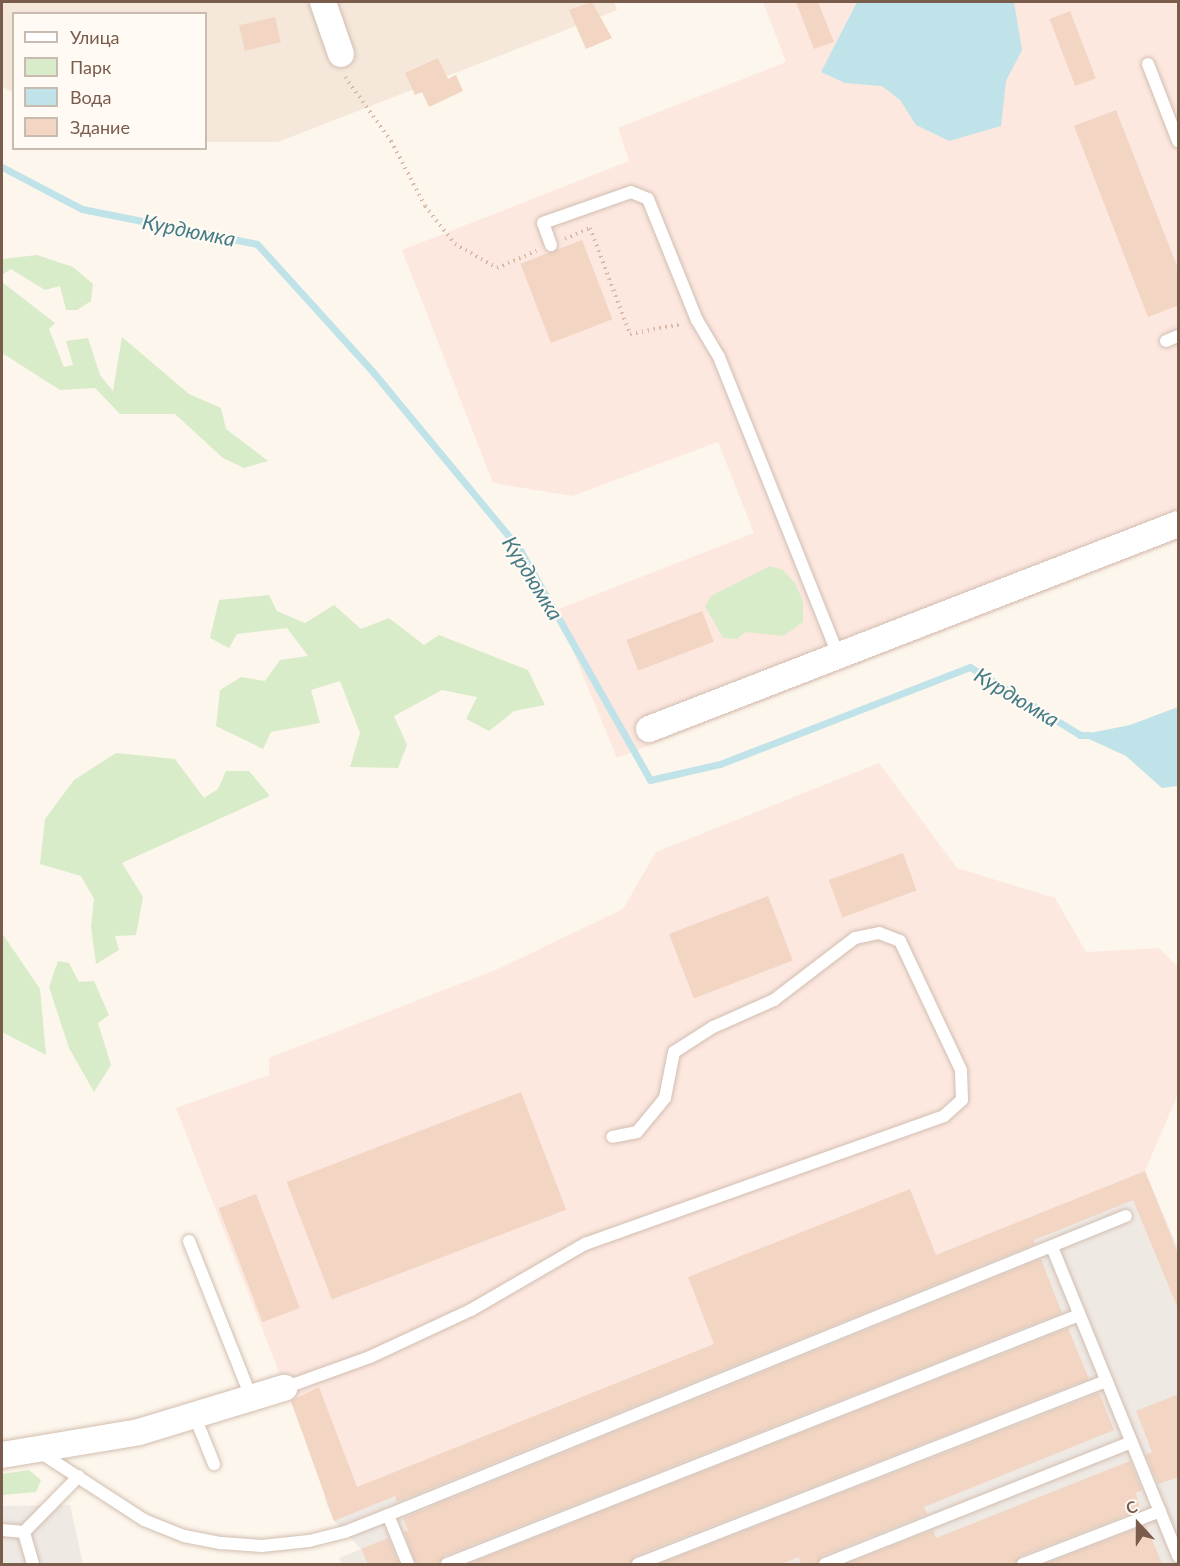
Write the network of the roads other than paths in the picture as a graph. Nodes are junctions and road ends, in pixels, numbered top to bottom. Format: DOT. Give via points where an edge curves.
graph roads {
  1 [pos="323,2"];
  2 [pos="341,54"];
  3 [pos="1148,64"];
  4 [pos="1179,141"];
  5 [pos="551,245"];
  6 [pos="1179,336"];
  7 [pos="1166,341"];
  8 [pos="1179,524"];
  9 [pos="839,657"];
  10 [pos="649,729"];
  11 [pos="612,1137"];
  12 [pos="1126,1216"];
  13 [pos="189,1241"];
  14 [pos="1052,1247"];
  15 [pos="1079,1315"];
  16 [pos="1106,1382"];
  17 [pos="284,1388"];
  18 [pos="252,1399"];
  19 [pos="195,1417"];
  20 [pos="1131,1442"];
  21 [pos="37,1451"];
  22 [pos="2,1455"];
  23 [pos="214,1464"];
  24 [pos="79,1476"];
  25 [pos="1160,1511"];
  26 [pos="388,1515"];
  27 [pos="2,1530"];
  28 [pos="24,1532"];
  29 [pos="1179,1556"];
  30 [pos="33,1564"];
  31 [pos="408,1564"];
  32 [pos="447,1564"];
  33 [pos="638,1564"];
  34 [pos="825,1564"];
  35 [pos="1023,1564"];
  1 -- 2 [label="street"];
  3 -- 4 [label="lane"];
  5 -- 9 [label="lane" via="543,223 631,192 648,199 697,320 719,357"];
  6 -- 7 [label="lane"];
  8 -- 9 [label="street"];
  9 -- 10 [label="street"];
  11 -- 17 [label="lane" via="637,1132 665,1098 674,1052 712,1027 774,1000 855,938 879,933 900,941 961,1070 962,1100 944,1116 585,1244 471,1310 370,1357"];
  12 -- 14 [label="lane"];
  13 -- 18 [label="lane"];
  14 -- 15 [label="lane"];
  14 -- 26 [label="lane"];
  15 -- 16 [label="lane"];
  15 -- 32 [label="lane"];
  16 -- 20 [label="lane"];
  16 -- 33 [label="lane"];
  17 -- 18 [label="street"];
  18 -- 19 [label="street"];
  19 -- 21 [label="street"];
  19 -- 23 [label="lane"];
  20 -- 25 [label="lane"];
  20 -- 34 [label="lane"];
  21 -- 22 [label="street"];
  21 -- 24 [label="lane"];
  24 -- 26 [label="lane" via="144,1520 184,1536 221,1543 262,1546 309,1540 345,1532"];
  24 -- 28 [label="lane"];
  25 -- 29 [label="lane"];
  25 -- 35 [label="lane"];
  26 -- 31 [label="lane"];
  27 -- 28 [label="lane"];
  28 -- 30 [label="lane"];
}
